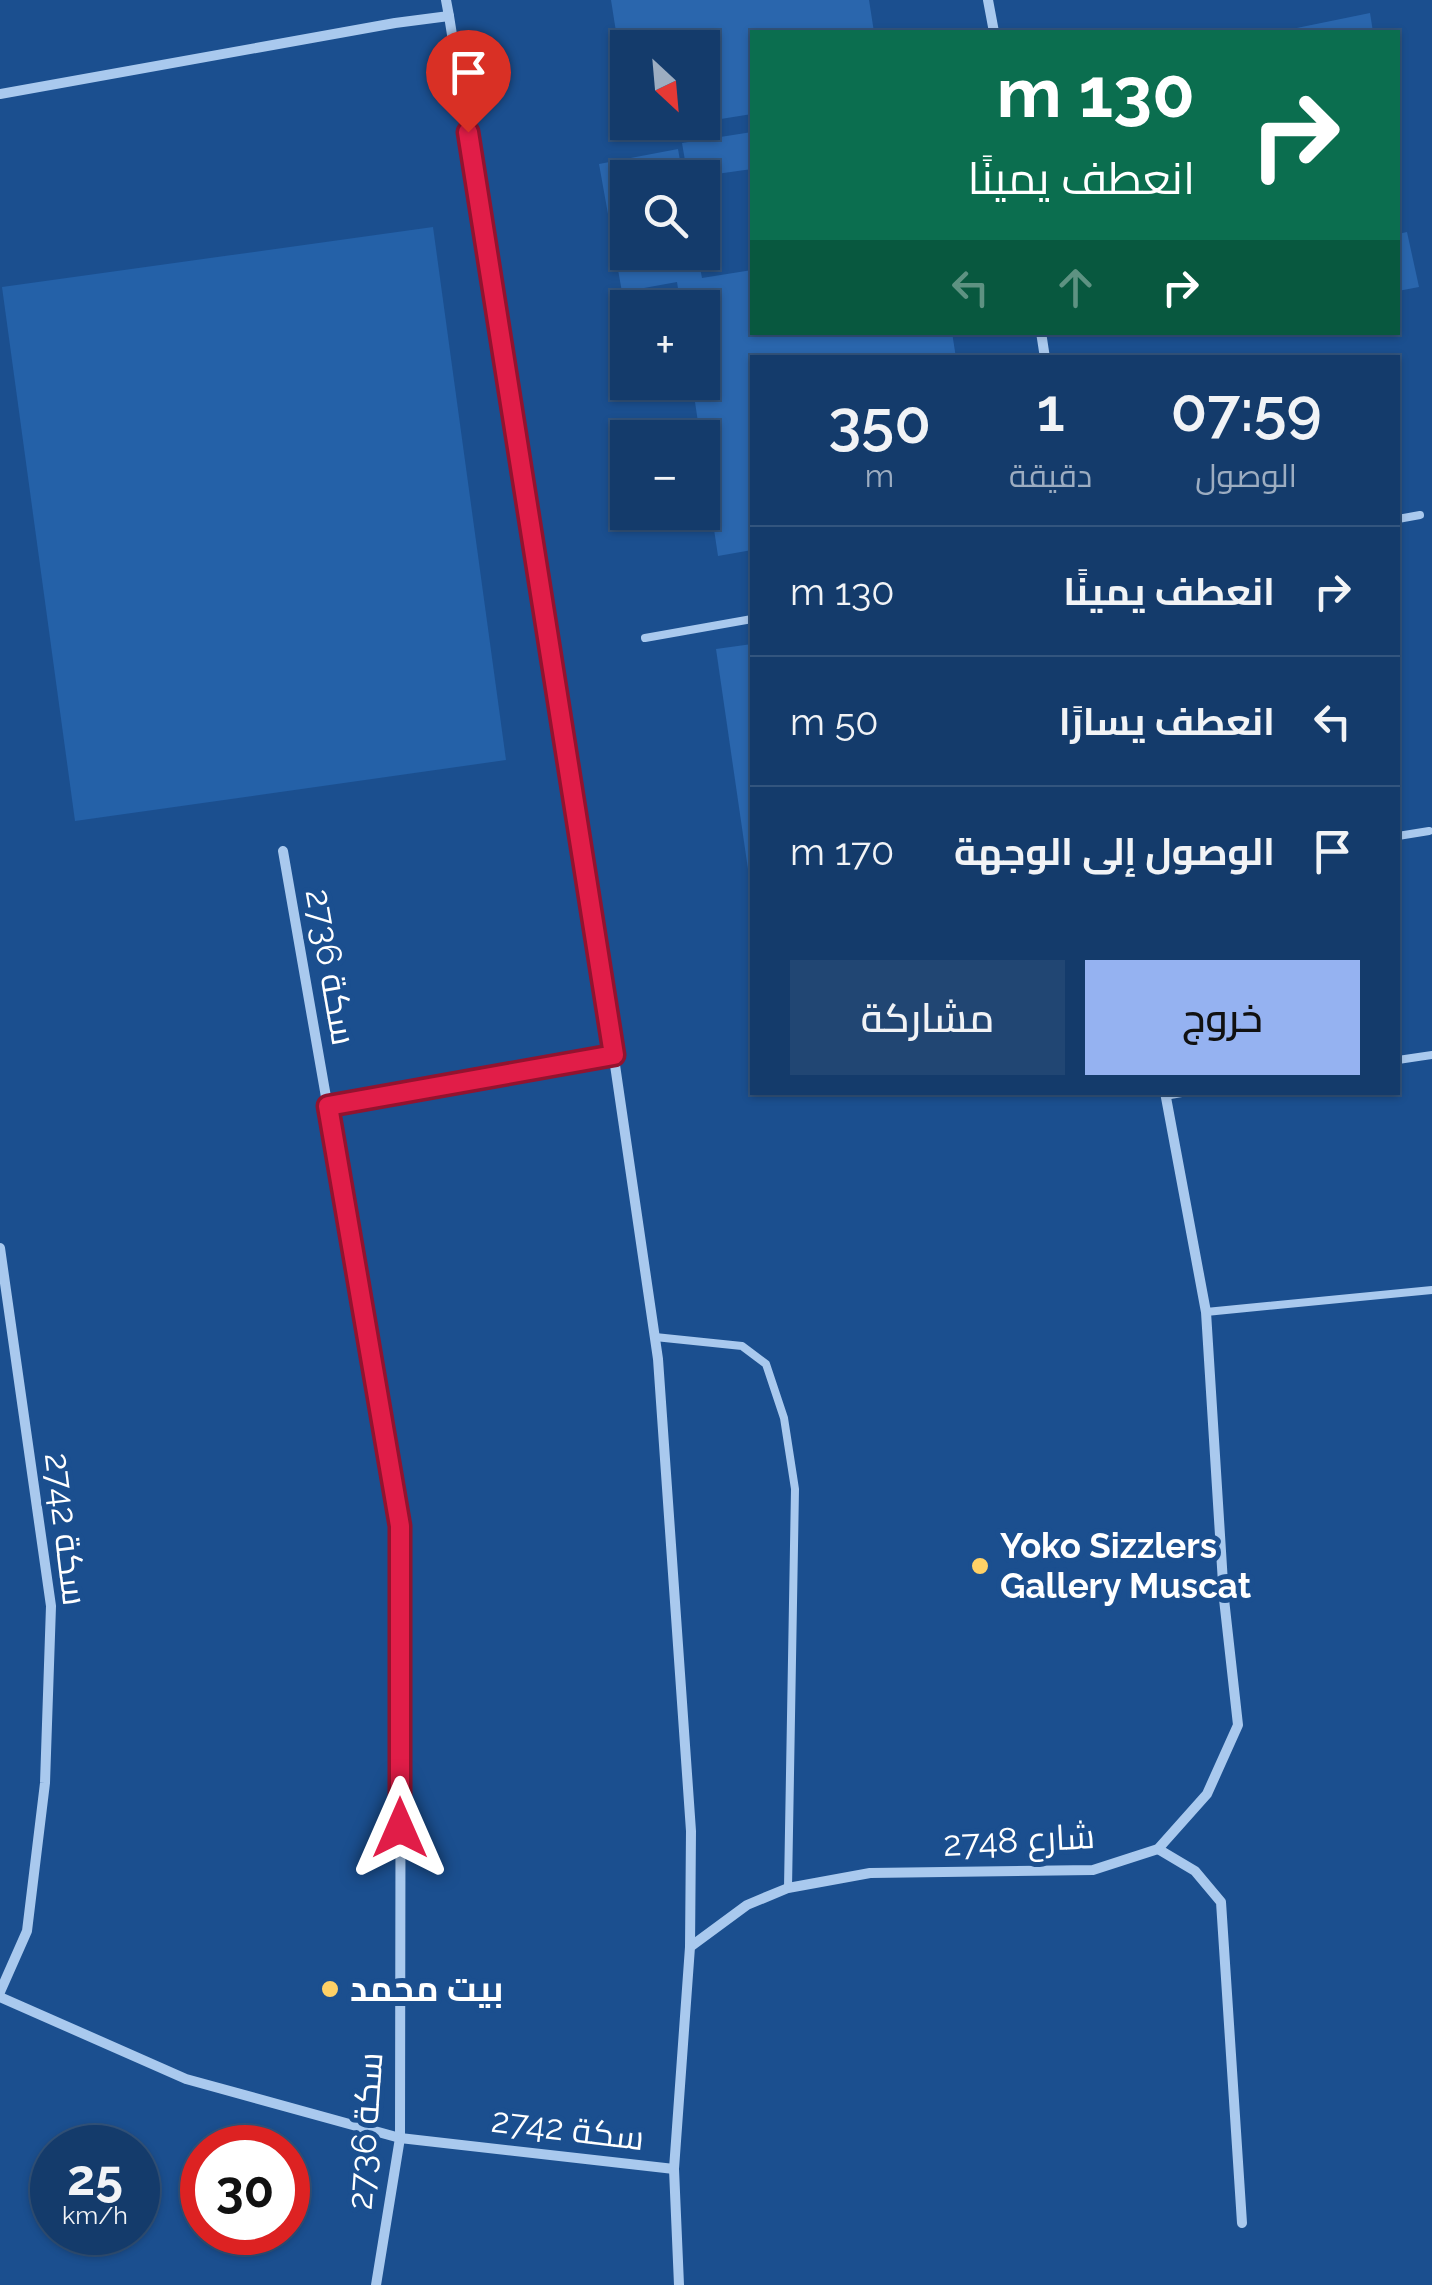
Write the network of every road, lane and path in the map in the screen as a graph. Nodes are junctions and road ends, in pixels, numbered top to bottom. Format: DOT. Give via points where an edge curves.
graph roads {
  1 [pos="446,0"];
  2 [pos="988,0"];
  3 [pos="449,16"];
  4 [pos="994,30"];
  5 [pos="0,94"];
  6 [pos="1420,516"];
  7 [pos="1400,518"];
  8 [pos="750,620"];
  9 [pos="645,638"];
  10 [pos="1429,832"];
  11 [pos="1400,836"];
  12 [pos="283,851"];
  13 [pos="614,1055"];
  14 [pos="1432,1055"];
  15 [pos="1400,1060"];
  16 [pos="1165,1095"];
  17 [pos="328,1106"];
  18 [pos="0,1248"];
  19 [pos="1432,1290"];
  20 [pos="1206,1312"];
  21 [pos="655,1336"];
  22 [pos="1158,1849"];
  23 [pos="788,1888"];
  24 [pos="690,1947"];
  25 [pos="0,1994"];
  26 [pos="400,2138"];
  27 [pos="674,2169"];
  28 [pos="1242,2223"];
  29 [pos="376,2285"];
  30 [pos="679,2285"];
  1 -- 3 [label="street"];
  2 -- 4 [label="street"];
  3 -- 5 [label="street"];
  3 -- 13 [label="street"];
  6 -- 7 [label="lane"];
  8 -- 9 [label="lane"];
  10 -- 11 [label="lane"];
  12 -- 17 [label="street, سكة 2736"];
  13 -- 17 [label="street"];
  13 -- 21 [label="street"];
  14 -- 15 [label="lane"];
  16 -- 20 [label="street"];
  17 -- 26 [label="street, سكة 2736" via="400,1526"];
  18 -- 25 [label="street, سكة 2742" via="52,1606 46,1783 27,1930"];
  19 -- 20 [label="lane"];
  20 -- 22 [label="street" via="1238,1725 1207,1794"];
  21 -- 23 [label="lane" via="742,1346 766,1364 784,1418 795,1489"];
  21 -- 24 [label="street" via="691,1831"];
  22 -- 23 [label="street, شارع 2748" via="1094,1870 870,1873"];
  22 -- 28 [label="street" via="1195,1871 1221,1902"];
  23 -- 24 [label="street, شارع 2748" via="747,1906"];
  24 -- 27 [label="street"];
  25 -- 26 [label="street, سكة 2742" via="186,2079"];
  26 -- 27 [label="street, سكة 2742"];
  26 -- 29 [label="street, سكة 2736"];
  27 -- 30 [label="street"];
}
